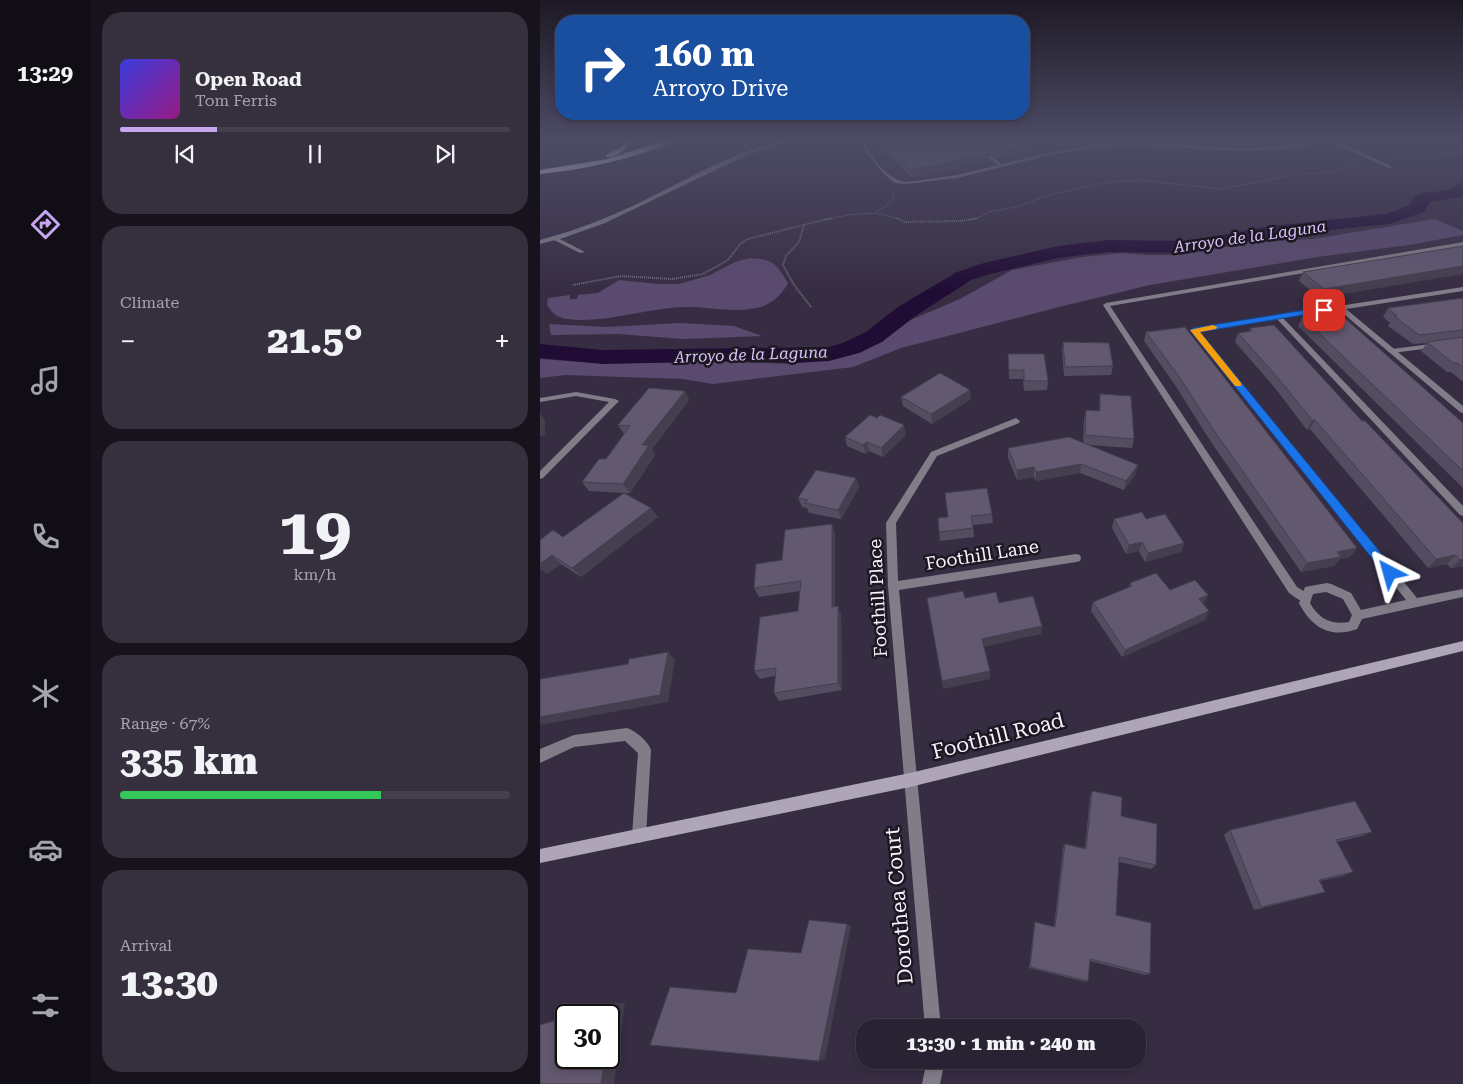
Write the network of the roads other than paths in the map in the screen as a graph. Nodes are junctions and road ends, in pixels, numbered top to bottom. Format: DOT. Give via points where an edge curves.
graph roads {
  1 [pos="670,190"];
  2 [pos="554,238"];
  3 [pos="540,242"];
  4 [pos="1463,244"];
  5 [pos="582,252"];
  6 [pos="1463,289"];
  7 [pos="1340,307"];
  8 [pos="1278,317"];
  9 [pos="1463,342"];
  10 [pos="1392,351"];
  11 [pos="540,400"];
  12 [pos="1463,400"];
  13 [pos="1453,401"];
  14 [pos="1463,410"];
  15 [pos="1016,421"];
  16 [pos="540,476"];
  17 [pos="1463,512"];
  18 [pos="1076,558"];
  19 [pos="892,586"];
  20 [pos="1463,593"];
  21 [pos="1306,598"];
  22 [pos="1414,603"];
  23 [pos="1358,614"];
  24 [pos="1463,646"];
  25 [pos="540,756"];
  26 [pos="910,780"];
  27 [pos="639,836"];
  28 [pos="540,856"];
  29 [pos="931,1019"];
  30 [pos="935,1069"];
  31 [pos="931,1084"];
  1 -- 2 [label="street" via="611,219"];
  2 -- 3 [label="street"];
  2 -- 5 [label="street"];
  4 -- 21 [label="street" via="1106,305 1293,590"];
  6 -- 7 [label="street"];
  7 -- 8 [label="street"];
  7 -- 10 [label="street"];
  8 -- 17 [label="street"];
  8 -- 22 [label="street" via="1194,330"];
  9 -- 10 [label="street"];
  10 -- 13 [label="street"];
  11 -- 16 [label="street" via="576,394 615,401"];
  12 -- 13 [label="street"];
  13 -- 14 [label="street"];
  15 -- 19 [label="street, Foothill Place" via="934,454 891,522"];
  18 -- 19 [label="street, Foothill Lane"];
  19 -- 26 [label="street, Foothill Place"];
  20 -- 22 [label="street"];
  21 -- 23 [label="street" via="1309,590 1333,588 1347,596"];
  21 -- 23 [label="street" via="1304,603 1310,616 1334,630 1353,626"];
  22 -- 23 [label="street"];
  24 -- 26 [label="main road, Foothill Road"];
  25 -- 27 [label="street" via="574,741 627,734 645,750"];
  26 -- 27 [label="main road, Foothill Road"];
  26 -- 29 [label="street, Dorothea Court"];
  27 -- 28 [label="main road, Foothill Road"];
  30 -- 31 [label="street"];
}
